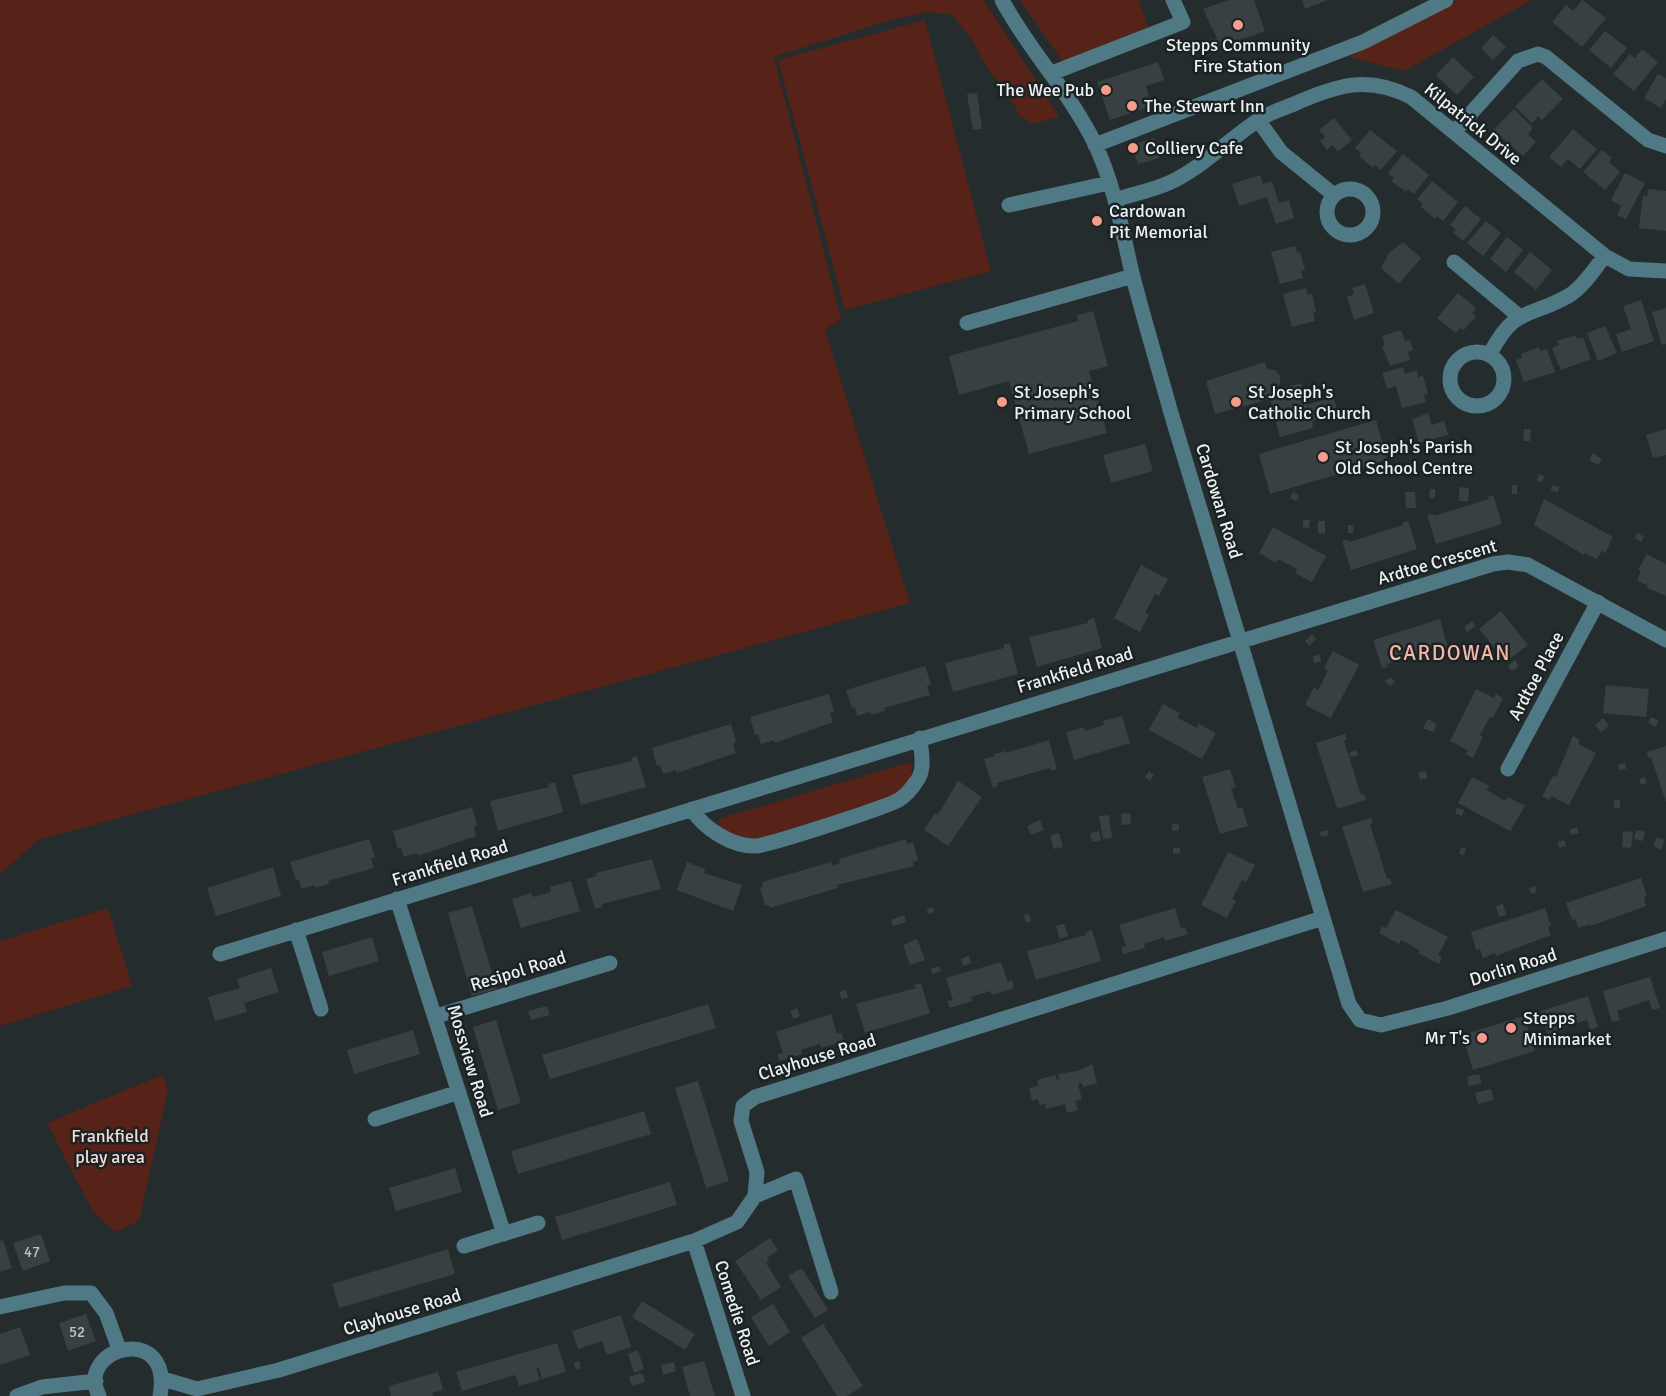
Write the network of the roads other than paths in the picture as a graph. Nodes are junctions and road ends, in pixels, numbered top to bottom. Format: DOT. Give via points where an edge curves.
graph roads {
  1 [pos="1002,0"];
  2 [pos="1173,0"];
  3 [pos="1446,0"];
  4 [pos="1052,73"];
  5 [pos="1258,120"];
  6 [pos="1454,132"];
  7 [pos="1095,145"];
  8 [pos="1666,146"];
  9 [pos="1109,183"];
  10 [pos="1334,195"];
  11 [pos="1115,200"];
  12 [pos="1009,205"];
  13 [pos="1605,256"];
  14 [pos="1454,262"];
  15 [pos="1666,271"];
  16 [pos="1133,276"];
  17 [pos="1520,316"];
  18 [pos="967,323"];
  19 [pos="1490,354"];
  20 [pos="1598,602"];
  21 [pos="1241,639"];
  22 [pos="1666,640"];
  23 [pos="920,738"];
  24 [pos="1508,769"];
  25 [pos="692,808"];
  26 [pos="397,899"];
  27 [pos="1323,918"];
  28 [pos="297,930"];
  29 [pos="1666,939"];
  30 [pos="220,954"];
  31 [pos="610,963"];
  32 [pos="321,1009"];
  33 [pos="437,1016"];
  34 [pos="1370,1024"];
  35 [pos="459,1092"];
  36 [pos="375,1119"];
  37 [pos="755,1197"];
  38 [pos="538,1223"];
  39 [pos="504,1234"];
  40 [pos="694,1241"];
  41 [pos="464,1246"];
  42 [pos="831,1292"];
  43 [pos="0,1307"];
  44 [pos="119,1349"];
  45 [pos="163,1379"];
  46 [pos="97,1389"];
  47 [pos="17,1396"];
  48 [pos="160,1396"];
  49 [pos="743,1396"];
  1 -- 4 [label="street, Cardowan Road" via="1019,32"];
  2 -- 4 [label="street" via="1183,22"];
  3 -- 7 [label="street" via="1363,42"];
  4 -- 7 [label="street, Cardowan Road"];
  5 -- 6 [label="street, Kilpatrick Drive" via="1320,92 1368,83 1393,88 1411,98"];
  5 -- 10 [label="street" via="1281,152"];
  5 -- 11 [label="street, Kilpatrick Drive" via="1211,158 1171,182"];
  6 -- 8 [label="street" via="1518,61 1538,54 1647,140"];
  6 -- 13 [label="street, Kilpatrick Drive"];
  7 -- 9 [label="street, Cardowan Road"];
  9 -- 11 [label="street, Cardowan Road"];
  9 -- 12 [label="street"];
  11 -- 16 [label="street, Cardowan Road"];
  13 -- 15 [label="street, Kilpatrick Drive" via="1629,269"];
  13 -- 17 [label="street" via="1579,288"];
  14 -- 17 [label="street"];
  16 -- 18 [label="street"];
  16 -- 21 [label="street, Cardowan Road"];
  17 -- 19 [label="street" via="1505,327"];
  20 -- 21 [label="street, Ardtoe Crescent" via="1528,566 1508,562"];
  20 -- 22 [label="street, Ardtoe Crescent"];
  20 -- 24 [label="street, Ardtoe Place"];
  21 -- 23 [label="street, Frankfield Road"];
  21 -- 27 [label="street, Cardowan Road"];
  23 -- 25 [label="street, Frankfield Road"];
  23 -- 25 [label="street" via="923,770 899,800 800,833 756,846 734,842 699,822"];
  25 -- 26 [label="street, Frankfield Road"];
  26 -- 28 [label="street, Frankfield Road"];
  26 -- 33 [label="street, Mossview Road"];
  27 -- 34 [label="street, Cardowan Road" via="1349,1004 1360,1020"];
  27 -- 37 [label="street, Clayhouse Road" via="755,1097 742,1106 741,1121 758,1172"];
  28 -- 30 [label="street, Frankfield Road"];
  28 -- 32 [label="street"];
  29 -- 34 [label="street, Dorlin Road" via="1448,1008 1381,1025"];
  31 -- 33 [label="street, Resipol Road"];
  33 -- 35 [label="street, Mossview Road"];
  35 -- 36 [label="street"];
  35 -- 39 [label="street, Mossview Road"];
  37 -- 40 [label="street, Clayhouse Road" via="737,1222"];
  37 -- 42 [label="street" via="796,1179"];
  38 -- 39 [label="street"];
  39 -- 41 [label="street"];
  40 -- 45 [label="street, Clayhouse Road" via="279,1370 197,1389"];
  40 -- 49 [label="street, Comedie Road"];
  43 -- 44 [label="street" via="64,1293 91,1293 106,1313"];
  44 -- 45 [label="street" via="134,1348 147,1353 158,1364"];
  44 -- 46 [label="street" via="107,1356 97,1372"];
  45 -- 48 [label="street"];
  46 -- 47 [label="street" via="42,1387"];
}
